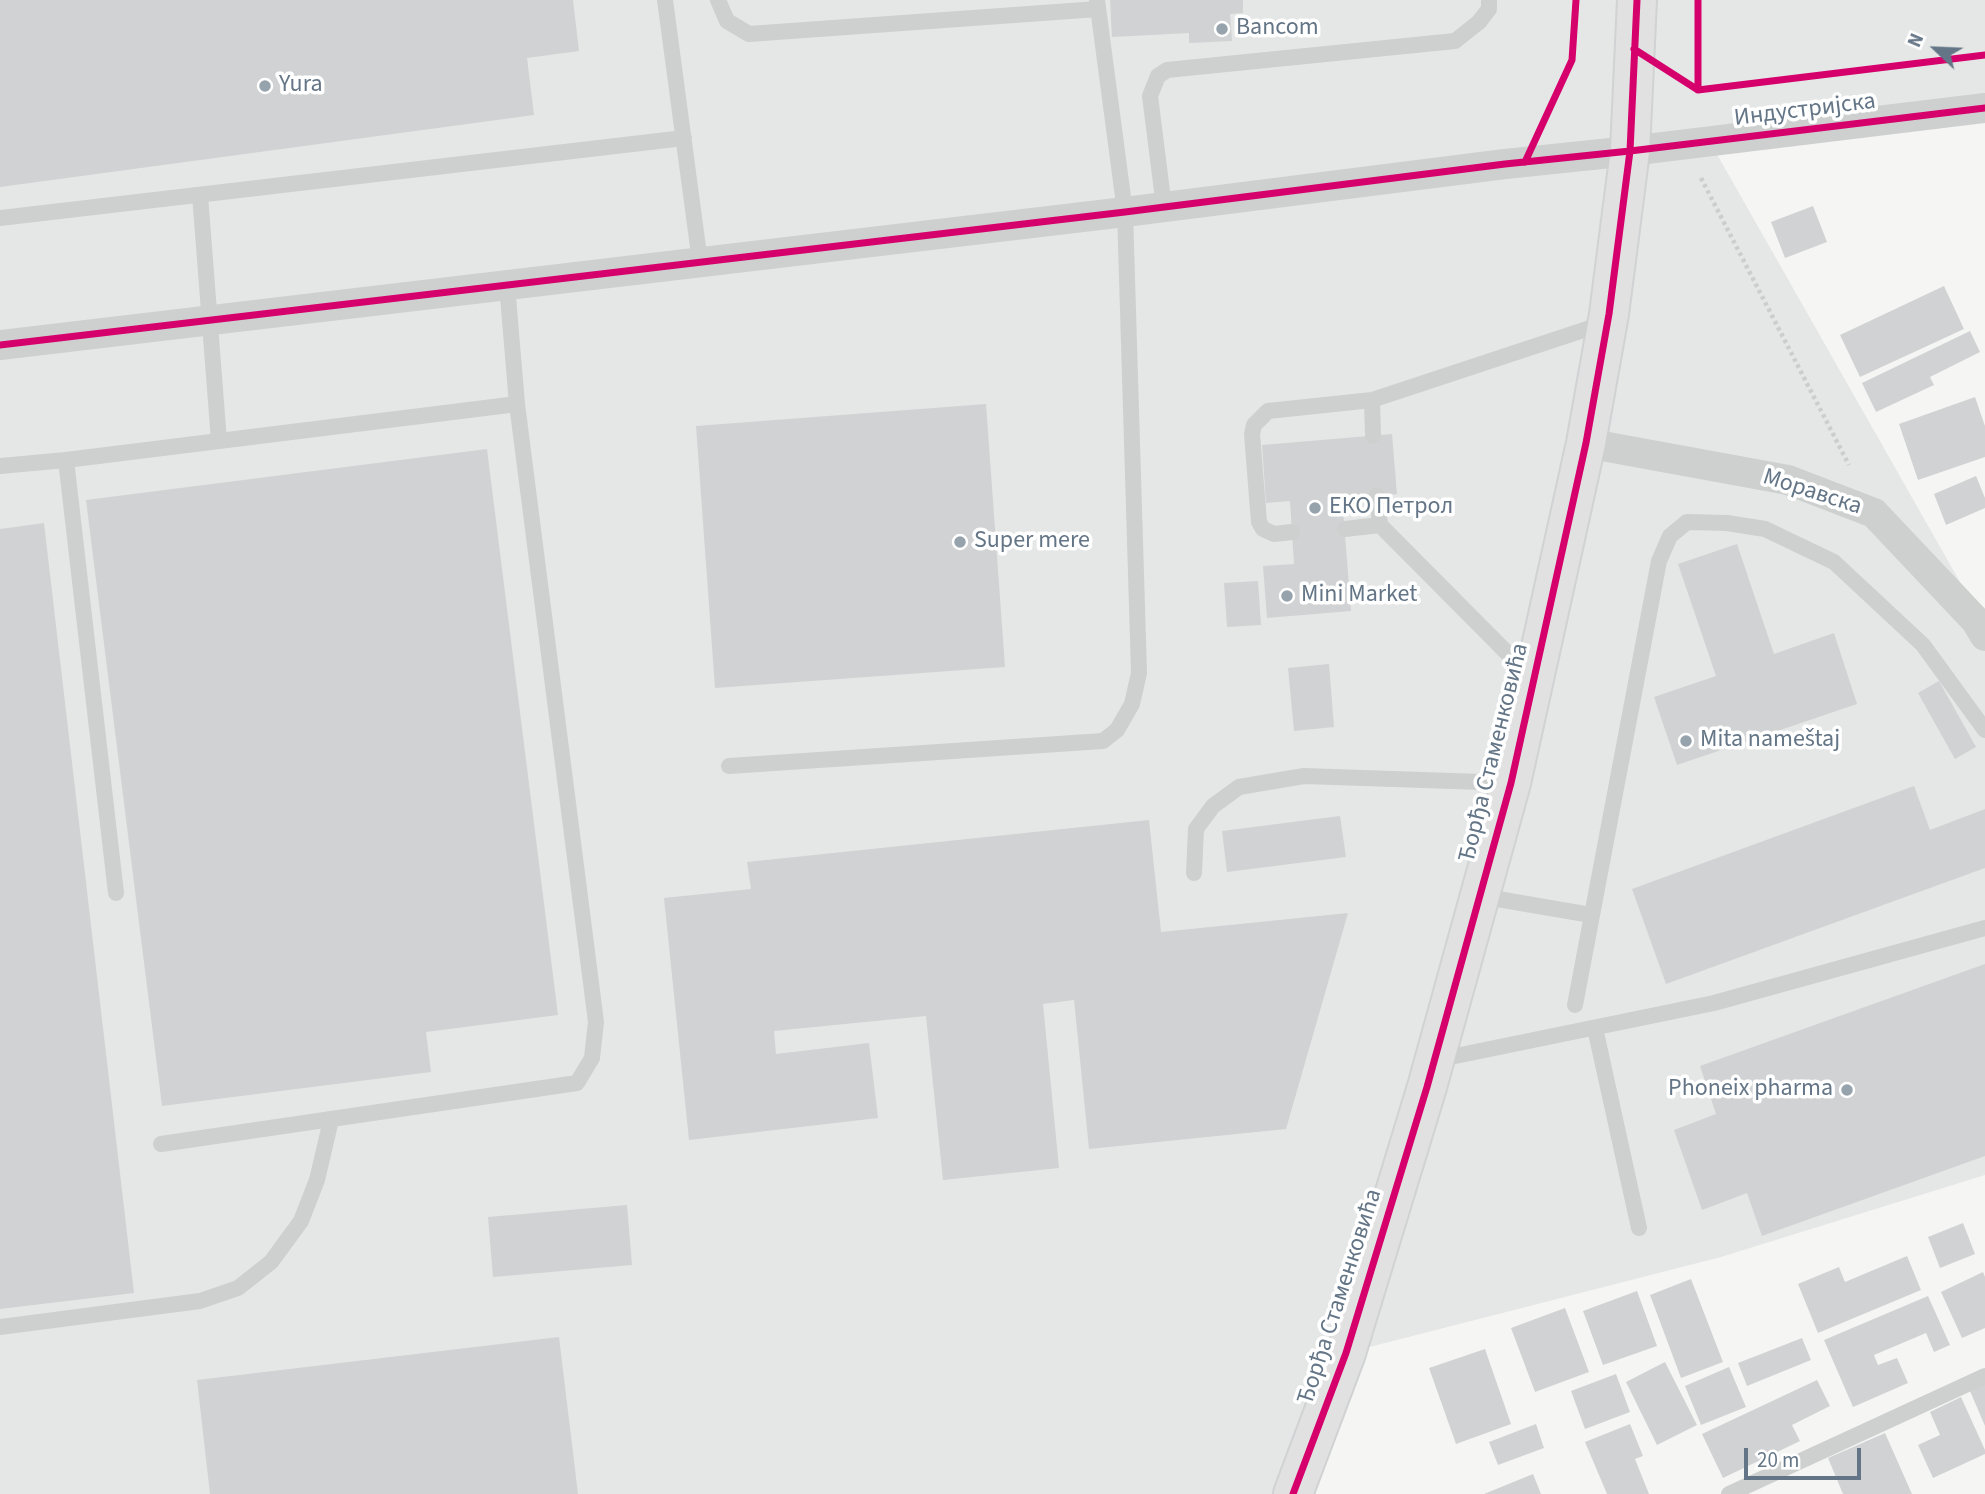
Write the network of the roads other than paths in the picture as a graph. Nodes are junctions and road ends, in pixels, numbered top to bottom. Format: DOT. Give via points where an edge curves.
graph roads {
  1 [pos="665,0"];
  2 [pos="718,0"];
  3 [pos="1489,0"];
  4 [pos="1637,0"];
  5 [pos="1097,5"];
  6 [pos="1985,108"];
  7 [pos="684,138"];
  8 [pos="1630,151"];
  9 [pos="200,195"];
  10 [pos="1164,207"];
  11 [pos="1125,212"];
  12 [pos="0,218"];
  13 [pos="700,262"];
  14 [pos="507,285"];
  15 [pos="209,320"];
  16 [pos="1608,323"];
  17 [pos="0,345"];
  18 [pos="1372,400"];
  19 [pos="516,404"];
  20 [pos="1373,436"];
  21 [pos="219,441"];
  22 [pos="1586,443"];
  23 [pos="66,460"];
  24 [pos="0,466"];
  25 [pos="1377,495"];
  26 [pos="1380,525"];
  27 [pos="1345,529"];
  28 [pos="1292,533"];
  29 [pos="1985,636"];
  30 [pos="1534,680"];
  31 [pos="1985,730"];
  32 [pos="729,766"];
  33 [pos="1511,783"];
  34 [pos="1194,873"];
  35 [pos="116,892"];
  36 [pos="1480,896"];
  37 [pos="1591,915"];
  38 [pos="1985,928"];
  39 [pos="1575,1005"];
  40 [pos="1595,1028"];
  41 [pos="1434,1061"];
  42 [pos="331,1120"];
  43 [pos="161,1144"];
  44 [pos="1639,1228"];
  45 [pos="0,1327"];
  46 [pos="1985,1376"];
  47 [pos="1293,1494"];
  48 [pos="1729,1494"];
  1 -- 7 [label="lane"];
  2 -- 5 [label="lane" via="727,21 749,34"];
  3 -- 10 [label="lane" via="1489,9 1479,22 1455,41 1167,70 1158,76 1150,96"];
  4 -- 8 [label="street, Ђорђа Стаменковића"];
  5 -- 11 [label="lane"];
  6 -- 8 [label="street, Индустријска"];
  7 -- 9 [label="lane"];
  7 -- 13 [label="lane"];
  8 -- 10 [label="street, Индустријска"];
  8 -- 16 [label="street, Ђорђа Стаменковића"];
  9 -- 12 [label="lane"];
  9 -- 15 [label="lane"];
  10 -- 11 [label="street, Индустријска"];
  11 -- 13 [label="street, Индустријска"];
  11 -- 32 [label="lane" via="1139,673 1132,704 1117,730 1103,741"];
  13 -- 14 [label="street, Индустријска"];
  14 -- 15 [label="street, Индустријска"];
  14 -- 19 [label="lane"];
  15 -- 17 [label="street, Индустријска"];
  15 -- 21 [label="lane"];
  16 -- 18 [label="lane"];
  16 -- 22 [label="street, Ђорђа Стаменковића"];
  18 -- 20 [label="lane"];
  18 -- 28 [label="lane" via="1268,411 1254,425 1259,523 1274,534"];
  19 -- 21 [label="lane"];
  19 -- 42 [label="lane" via="596,1022 592,1058 577,1083"];
  21 -- 23 [label="lane"];
  22 -- 29 [label="street, Моравска" via="1788,480 1874,513"];
  22 -- 30 [label="street, Ђорђа Стаменковића"];
  23 -- 24 [label="lane"];
  23 -- 35 [label="lane"];
  25 -- 26 [label="lane"];
  26 -- 27 [label="lane"];
  26 -- 30 [label="lane"];
  30 -- 33 [label="street, Ђорђа Стаменковића"];
  31 -- 37 [label="lane" via="1923,645 1834,562 1765,529 1687,522 1670,536 1659,561"];
  33 -- 34 [label="lane" via="1304,776 1239,787 1213,806 1196,829"];
  33 -- 36 [label="street, Ђорђа Стаменковића"];
  36 -- 37 [label="lane"];
  36 -- 41 [label="street, Ђорђа Стаменковића"];
  37 -- 39 [label="lane"];
  38 -- 40 [label="lane" via="1714,1003"];
  40 -- 41 [label="lane"];
  40 -- 44 [label="lane"];
  41 -- 47 [label="street, Ђорђа Стаменковића" via="1346,1353"];
  42 -- 43 [label="lane"];
  42 -- 45 [label="lane" via="317,1180 301,1221 271,1262 238,1288 200,1301"];
  46 -- 48 [label="lane"];
}
